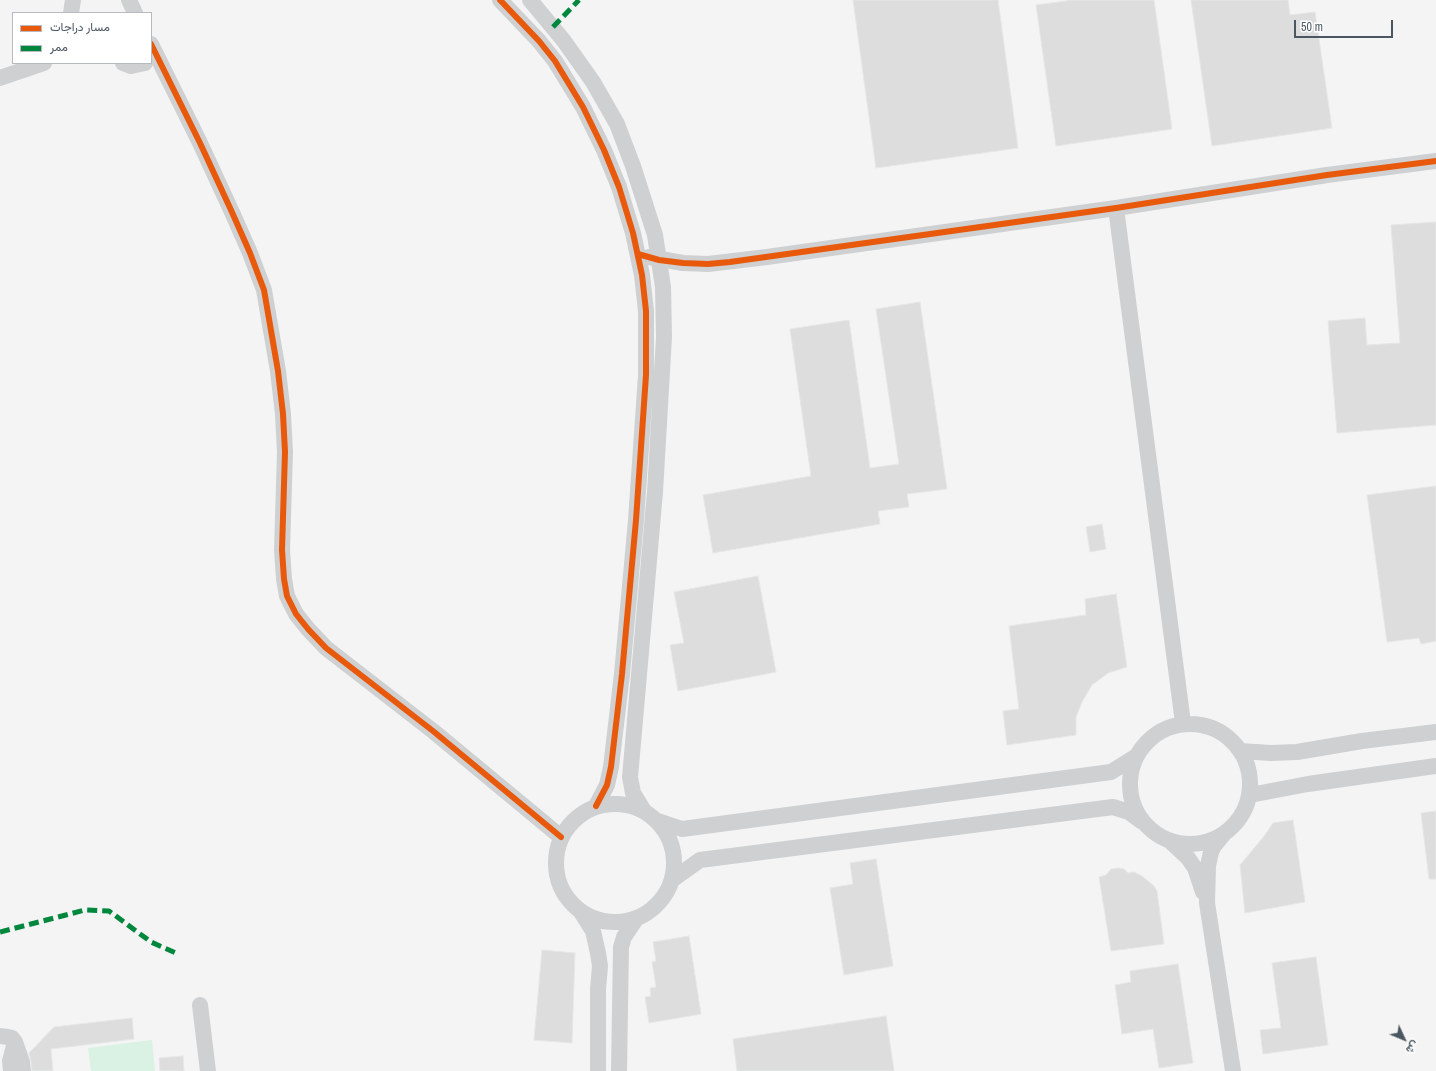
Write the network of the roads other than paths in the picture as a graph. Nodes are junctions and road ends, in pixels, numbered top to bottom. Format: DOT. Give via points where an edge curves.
graph roads {
  1 [pos="73,0"];
  2 [pos="129,0"];
  3 [pos="500,0"];
  4 [pos="530,0"];
  5 [pos="71,12"];
  6 [pos="135,12"];
  7 [pos="152,59"];
  8 [pos="41,64"];
  9 [pos="126,64"];
  10 [pos="135,64"];
  11 [pos="0,78"];
  12 [pos="1436,161"];
  13 [pos="1116,208"];
  14 [pos="638,254"];
  15 [pos="659,260"];
  16 [pos="1183,723"];
  17 [pos="1436,732"];
  18 [pos="1240,751"];
  19 [pos="1135,757"];
  20 [pos="1436,766"];
  21 [pos="1250,795"];
  22 [pos="596,806"];
  23 [pos="644,811"];
  24 [pos="1141,820"];
  25 [pos="658,821"];
  26 [pos="1225,833"];
  27 [pos="561,837"];
  28 [pos="1171,842"];
  29 [pos="672,880"];
  30 [pos="1207,903"];
  31 [pos="581,912"];
  32 [pos="636,919"];
  33 [pos="200,1005"];
  34 [pos="7,1039"];
  35 [pos="11,1071"];
  36 [pos="23,1071"];
  37 [pos="208,1071"];
  38 [pos="598,1071"];
  39 [pos="619,1071"];
  40 [pos="1233,1071"];
  1 -- 5 [label="street"];
  2 -- 6 [label="street"];
  3 -- 14 [label="street" via="556,61 583,107 619,187"];
  4 -- 15 [label="street" via="593,82 617,124 646,207"];
  7 -- 27 [label="street" via="200,143 264,290 283,414 284,579 287,596 296,614 326,648 433,731"];
  8 -- 11 [label="street"];
  9 -- 10 [label="street"];
  12 -- 13 [label="street"];
  13 -- 15 [label="street" via="716,263"];
  13 -- 16 [label="street"];
  14 -- 15 [label="street"];
  14 -- 22 [label="street" via="646,310 646,375 638,496 611,767 607,785"];
  15 -- 23 [label="street" via="663,287 664,337 655,492 630,777 633,793"];
  16 -- 18 [label="street" via="1200,724 1223,733"];
  16 -- 19 [label="street" via="1168,727 1146,742"];
  17 -- 18 [label="street" via="1297,752"];
  18 -- 21 [label="street" via="1246,759"];
  19 -- 24 [label="street" via="1129,789 1133,807"];
  19 -- 25 [label="street" via="1111,772 682,829"];
  20 -- 21 [label="street"];
  21 -- 26 [label="street" via="1238,820"];
  22 -- 23 [label="street" via="612,803 629,805"];
  22 -- 27 [label="street" via="582,813"];
  23 -- 25 [label="street"];
  24 -- 28 [label="street" via="1155,833"];
  24 -- 29 [label="street" via="1129,812 1114,807 988,823 700,860"];
  25 -- 29 [label="street" via="669,836 673,850"];
  26 -- 28 [label="street" via="1207,842"];
  26 -- 30 [label="street" via="1211,852"];
  27 -- 31 [label="street" via="556,853 556,870 560,886 569,901"];
  28 -- 30 [label="street" via="1195,868"];
  29 -- 32 [label="street" via="664,897 652,910"];
  30 -- 40 [label="street"];
  31 -- 32 [label="street" via="594,919 608,922"];
  31 -- 38 [label="street" via="593,931 600,966"];
  32 -- 39 [label="street" via="621,946"];
  33 -- 37 [label="street"];
  34 -- 35 [label="street"];
  34 -- 36 [label="street" via="22,1062"];
}
